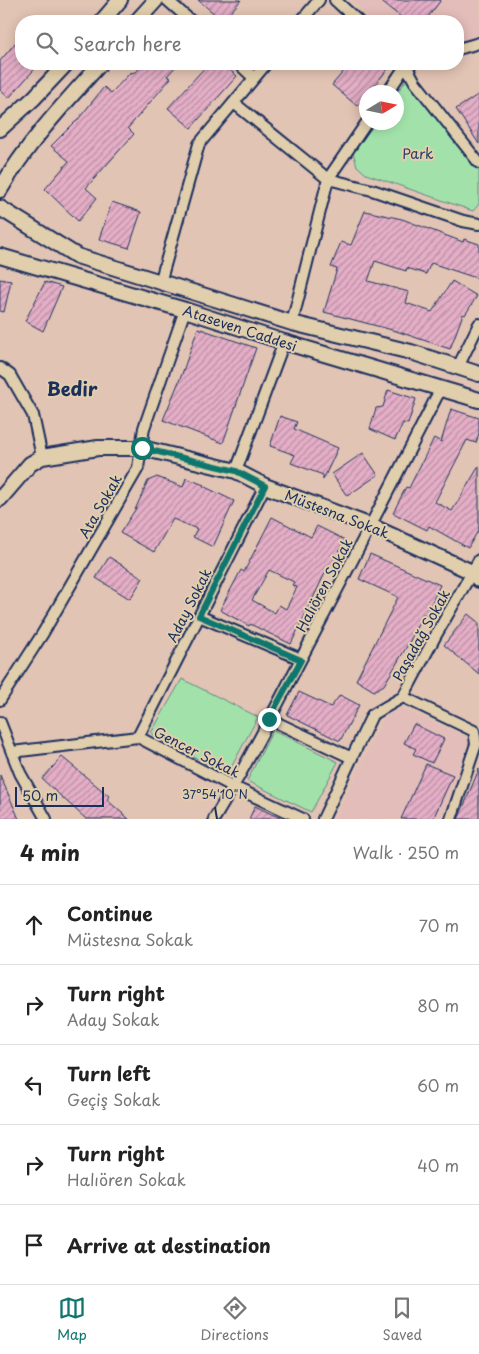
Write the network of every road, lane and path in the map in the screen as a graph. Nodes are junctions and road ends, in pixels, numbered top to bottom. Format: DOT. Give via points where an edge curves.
graph roads {
  1 [pos="120,0"];
  2 [pos="156,0"];
  3 [pos="167,0"];
  4 [pos="319,0"];
  5 [pos="335,0"];
  6 [pos="107,15"];
  7 [pos="142,15"];
  8 [pos="184,15"];
  9 [pos="306,15"];
  10 [pos="351,15"];
  11 [pos="479,42"];
  12 [pos="464,47"];
  13 [pos="60,70"];
  14 [pos="95,70"];
  15 [pos="245,70"];
  16 [pos="261,70"];
  17 [pos="403,70"];
  18 [pos="410,70"];
  19 [pos="254,78"];
  20 [pos="393,85"];
  21 [pos="234,103"];
  22 [pos="0,129"];
  23 [pos="362,130"];
  24 [pos="479,163"];
  25 [pos="328,179"];
  26 [pos="0,190"];
  27 [pos="0,208"];
  28 [pos="479,224"];
  29 [pos="0,256"];
  30 [pos="160,283"];
  31 [pos="185,310"];
  32 [pos="292,323"];
  33 [pos="479,324"];
  34 [pos="284,342"];
  35 [pos="458,367"];
  36 [pos="0,368"];
  37 [pos="479,374"];
  38 [pos="441,388"];
  39 [pos="479,400"];
  40 [pos="142,448"];
  41 [pos="42,457"];
  42 [pos="236,471"];
  43 [pos="265,486"];
  44 [pos="0,499"];
  45 [pos="371,526"];
  46 [pos="477,571"];
  47 [pos="199,616"];
  48 [pos="301,660"];
  49 [pos="403,697"];
  50 [pos="0,700"];
  51 [pos="269,719"];
  52 [pos="0,722"];
  53 [pos="138,737"];
  54 [pos="12,752"];
  55 [pos="352,758"];
  56 [pos="234,787"];
  57 [pos="46,819"];
  58 [pos="214,819"];
  59 [pos="303,819"];
  60 [pos="323,819"];
  61 [pos="451,819"];
  1 -- 6 [label="main road"];
  2 -- 7 [label="main road"];
  3 -- 8 [label="street"];
  4 -- 9 [label="street"];
  5 -- 10 [label="street"];
  11 -- 12 [label="street"];
  13 -- 22 [label="main road"];
  14 -- 26 [label="main road" via="38,132"];
  15 -- 19 [label="street"];
  16 -- 19 [label="street"];
  17 -- 20 [label="street"];
  18 -- 24 [label="street" via="415,82"];
  19 -- 21 [label="street"];
  21 -- 25 [label="street"];
  21 -- 30 [label="street" via="199,144"];
  23 -- 25 [label="street"];
  25 -- 28 [label="street"];
  25 -- 32 [label="street"];
  27 -- 30 [label="main road" via="77,256"];
  29 -- 31 [label="main road, Ataseven Caddesi"];
  30 -- 32 [label="main road"];
  31 -- 34 [label="main road, Ataseven Caddesi"];
  31 -- 40 [label="street, Ata Sokak" via="144,428"];
  32 -- 35 [label="main road"];
  33 -- 35 [label="street"];
  34 -- 38 [label="main road, Ataseven Caddesi"];
  34 -- 42 [label="street"];
  35 -- 37 [label="main road"];
  36 -- 41 [label="street" via="10,375 33,415"];
  38 -- 39 [label="main road, Ataseven Caddesi"];
  38 -- 45 [label="street, Halıören Sokak"];
  40 -- 41 [label="main road, Müstesna Sokak" via="98,448"];
  40 -- 42 [label="main road, Müstesna Sokak"];
  40 -- 50 [label="street, Ata Sokak" via="138,468 43,633"];
  41 -- 44 [label="main road, Müstesna Sokak" via="30,464"];
  42 -- 43 [label="main road, Müstesna Sokak"];
  43 -- 45 [label="main road, Müstesna Sokak"];
  43 -- 47 [label="street, Aday Sokak"];
  45 -- 46 [label="main road, Müstesna Sokak"];
  45 -- 48 [label="street, Halıören Sokak"];
  46 -- 49 [label="street, Paşadağ Sokak"];
  47 -- 48 [label="street"];
  47 -- 53 [label="street, Aday Sokak"];
  48 -- 51 [label="street, Halıören Sokak"];
  49 -- 55 [label="street, Paşadağ Sokak" via="372,715"];
  49 -- 61 [label="street" via="474,732 476,744"];
  51 -- 55 [label="street"];
  51 -- 56 [label="street, Halıören Sokak"];
  52 -- 54 [label="street"];
  53 -- 54 [label="street, Gencer Sokak"];
  53 -- 56 [label="street, Gencer Sokak"];
  54 -- 57 [label="street"];
  55 -- 60 [label="street, Paşadağ Sokak"];
  56 -- 58 [label="street, Halıören Sokak"];
  56 -- 59 [label="street, Gencer Sokak"];
}
